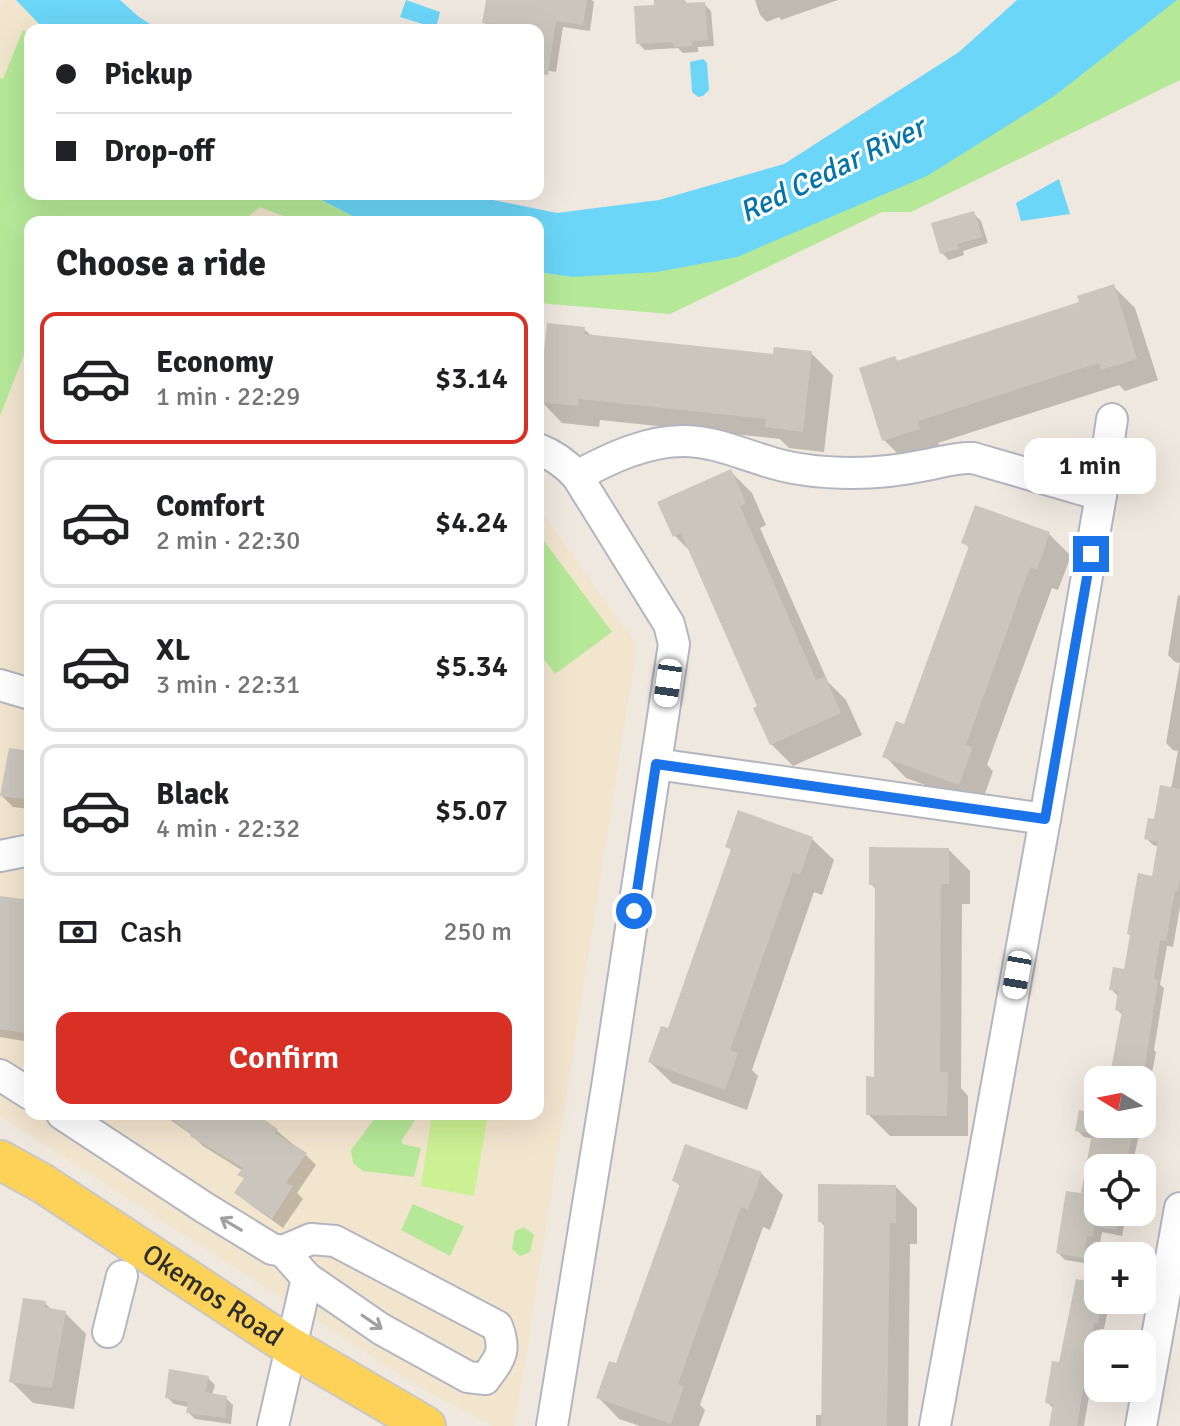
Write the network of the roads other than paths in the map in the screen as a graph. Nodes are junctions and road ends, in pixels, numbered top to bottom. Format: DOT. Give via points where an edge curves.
graph roads {
  1 [pos="1112,419"];
  2 [pos="544,452"];
  3 [pos="577,476"];
  4 [pos="1101,495"];
  5 [pos="0,685"];
  6 [pos="24,692"];
  7 [pos="656,764"];
  8 [pos="1045,819"];
  9 [pos="24,851"];
  10 [pos="0,856"];
  11 [pos="0,1075"];
  12 [pos="24,1090"];
  13 [pos="71,1120"];
  14 [pos="0,1160"];
  15 [pos="1180,1208"];
  16 [pos="283,1251"];
  17 [pos="122,1276"];
  18 [pos="307,1278"];
  19 [pos="108,1332"];
  20 [pos="291,1347"];
  21 [pos="1168,1352"];
  22 [pos="273,1426"];
  23 [pos="426,1426"];
  24 [pos="552,1426"];
  25 [pos="935,1426"];
  26 [pos="1141,1426"];
  1 -- 4 [label="street"];
  2 -- 3 [label="street"];
  3 -- 4 [label="street" via="630,452 684,441 825,472 883,471 973,458"];
  3 -- 7 [label="street" via="673,632"];
  4 -- 8 [label="street"];
  5 -- 6 [label="street"];
  7 -- 8 [label="street"];
  7 -- 24 [label="street"];
  8 -- 25 [label="street"];
  9 -- 10 [label="street"];
  11 -- 12 [label="street"];
  16 -- 13 [label="street, one-way" via="218,1216"];
  14 -- 20 [label="main road, Okemos Road"];
  15 -- 21 [label="street"];
  16 -- 18 [label="street"];
  18 -- 16 [label="street, one-way" via="381,1329 468,1377 485,1379 499,1360 503,1343 497,1326 335,1241 311,1239"];
  17 -- 19 [label="street"];
  18 -- 20 [label="street"];
  20 -- 22 [label="street"];
  20 -- 23 [label="main road, Okemos Road"];
  21 -- 26 [label="street"];
}
